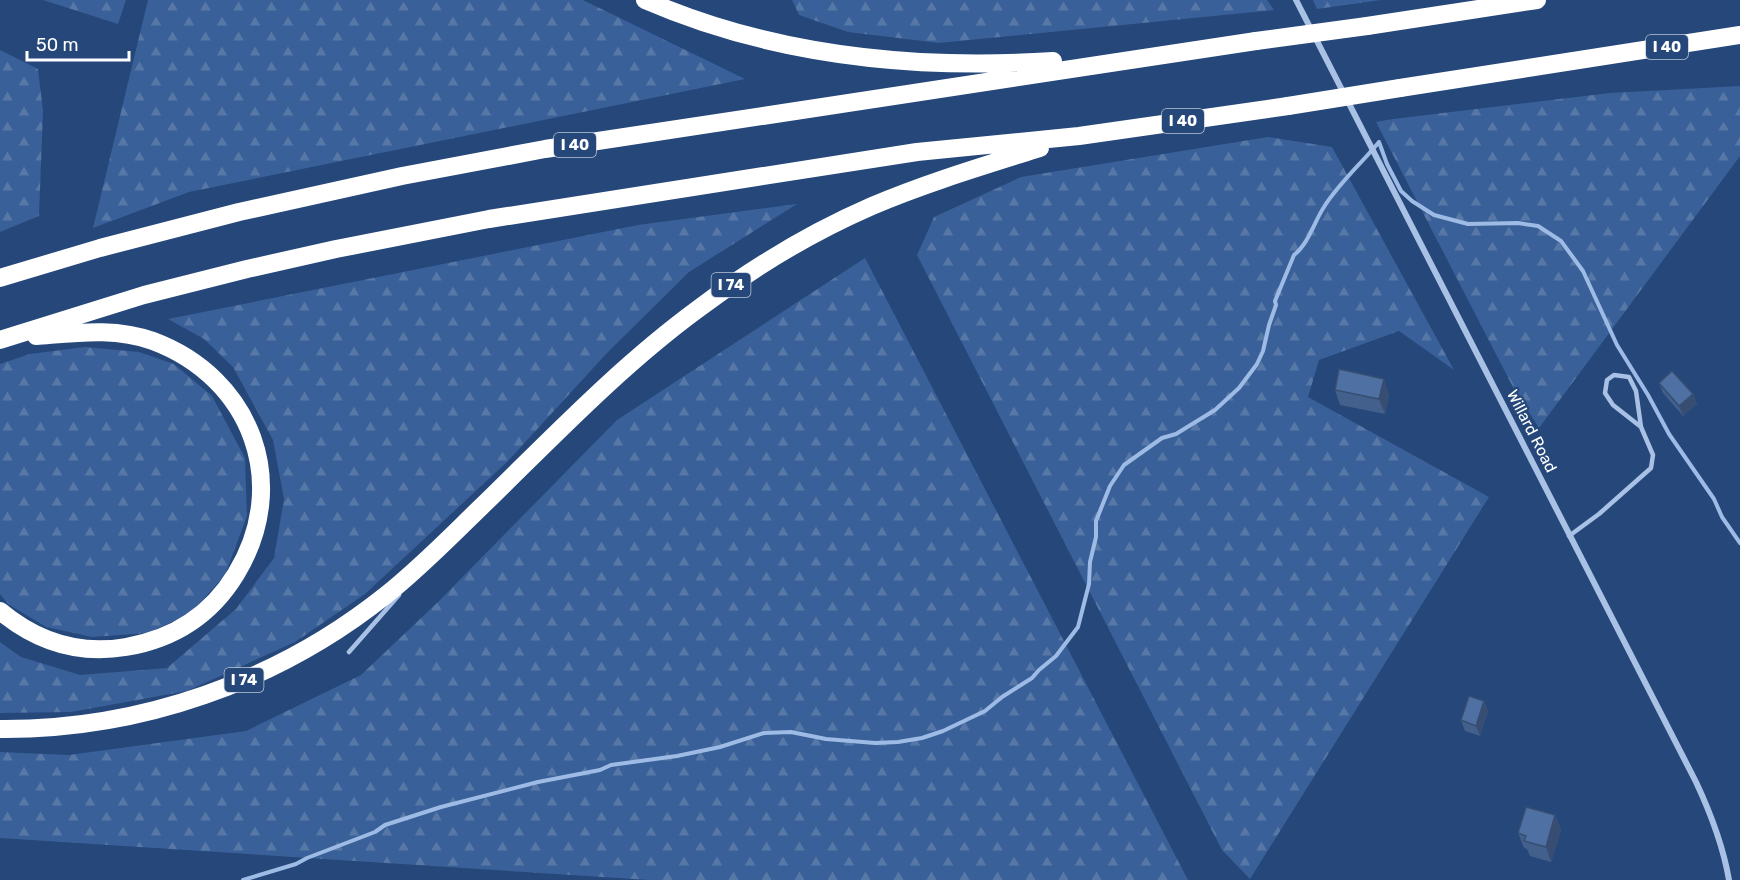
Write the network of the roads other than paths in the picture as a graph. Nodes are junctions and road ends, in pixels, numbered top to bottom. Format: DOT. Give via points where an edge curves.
graph roads {
  1 [pos="645,0"];
  2 [pos="1296,0"];
  3 [pos="1537,0"];
  4 [pos="1740,35"];
  5 [pos="1160,54"];
  6 [pos="1079,136"];
  7 [pos="0,278"];
  8 [pos="1,340"];
  9 [pos="1641,427"];
  10 [pos="1569,536"];
  11 [pos="448,539"];
  12 [pos="0,612"];
  13 [pos="349,652"];
  14 [pos="0,729"];
  15 [pos="1729,880"];
  1 -- 5 [label="highway" via="731,31 852,57 973,63"];
  2 -- 10 [label="street, Willard Road"];
  3 -- 5 [label="highway, I 40, bridge"];
  4 -- 6 [label="highway, I 40, bridge"];
  5 -- 7 [label="highway, I 40" via="545,149 402,176 239,212"];
  6 -- 8 [label="highway, I 40" via="917,152 560,206 417,232 144,295"];
  6 -- 11 [label="highway, I 74" via="970,170 871,207 746,274 632,362"];
  8 -- 12 [label="highway" via="113,332 153,341 193,361 231,397 246,422 261,469 262,495 259,520 244,561 218,599 180,630 138,645 83,650 51,642"];
  9 -- 9 [label="lane" via="1613,405 1605,393 1607,380 1614,375 1629,377 1633,384"];
  9 -- 10 [label="lane" via="1653,455 1651,468"];
  10 -- 15 [label="street, Willard Road" via="1696,782 1725,854"];
  11 -- 13 [label="lane"];
  11 -- 14 [label="highway, I 74" via="355,619 319,643 235,684 188,702 113,719"];
}
